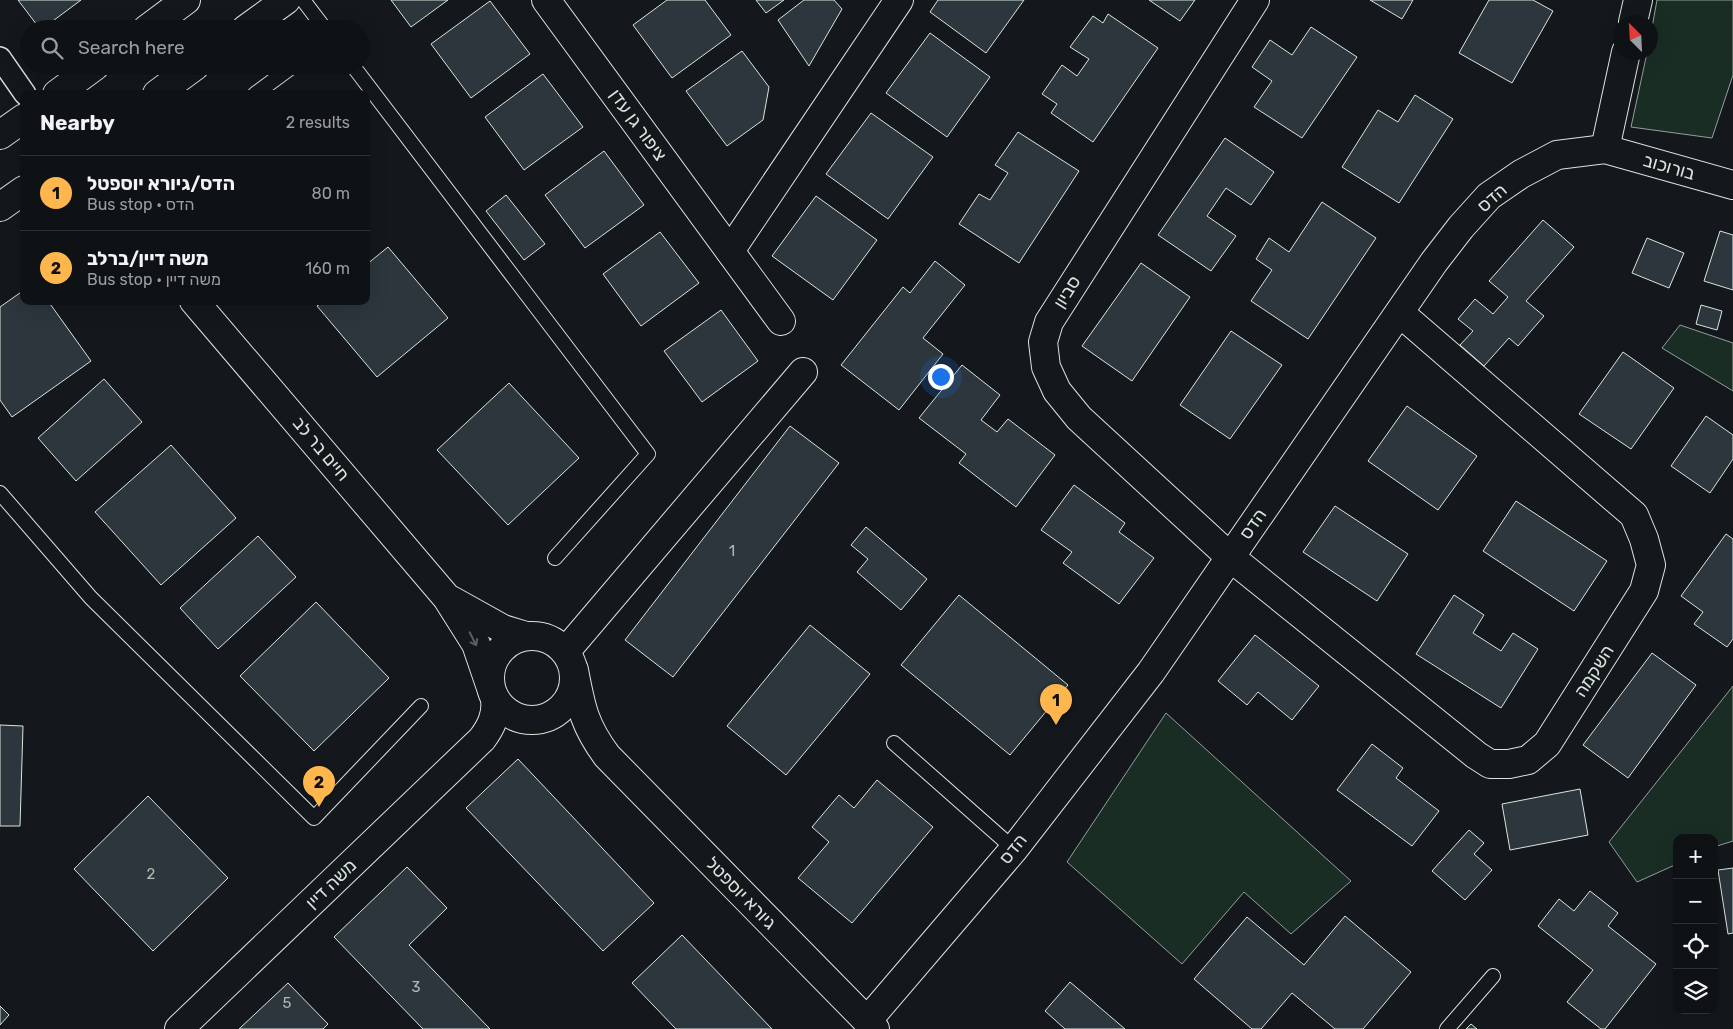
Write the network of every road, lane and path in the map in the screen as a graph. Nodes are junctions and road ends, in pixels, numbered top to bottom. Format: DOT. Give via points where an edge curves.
graph roads {
  1 [pos="186,0"];
  2 [pos="286,0"];
  3 [pos="303,0"];
  4 [pos="546,0"];
  5 [pos="899,0"];
  6 [pos="1255,0"];
  7 [pos="1638,0"];
  8 [pos="1635,15"];
  9 [pos="159,20"];
  10 [pos="258,20"];
  11 [pos="318,20"];
  12 [pos="0,58"];
  13 [pos="1624,60"];
  14 [pos="83,75"];
  15 [pos="183,75"];
  16 [pos="281,75"];
  17 [pos="360,75"];
  18 [pos="22,90"];
  19 [pos="62,90"];
  20 [pos="162,90"];
  21 [pos="260,90"];
  22 [pos="20,121"];
  23 [pos="0,135"];
  24 [pos="1605,148"];
  25 [pos="1733,184"];
  26 [pos="20,193"];
  27 [pos="0,207"];
  28 [pos="730,251"];
  29 [pos="197,305"];
  30 [pos="1400,313"];
  31 [pos="781,321"];
  32 [pos="803,372"];
  33 [pos="0,493"];
  34 [pos="1230,557"];
  35 [pos="555,558"];
  36 [pos="447,598"];
  37 [pos="526,636"];
  38 [pos="570,661"];
  39 [pos="493,692"];
  40 [pos="422,706"];
  41 [pos="532,719"];
  42 [pos="482,739"];
  43 [pos="894,743"];
  44 [pos="607,756"];
  45 [pos="1014,849"];
  46 [pos="1493,976"];
  47 [pos="871,1025"];
  48 [pos="180,1029"];
  49 [pos="1446,1029"];
  1 -- 9 [label="street"];
  2 -- 10 [label="street"];
  3 -- 11 [label="lane"];
  4 -- 28 [label="street, ציפור גן עדן"];
  5 -- 28 [label="street"];
  6 -- 34 [label="street, סביון" via="1064,297 1049,322 1043,342 1046,367 1057,391 1079,418"];
  7 -- 8 [label="street"];
  12 -- 18 [label="street"];
  13 -- 24 [label="street"];
  14 -- 19 [label="street"];
  15 -- 20 [label="street"];
  16 -- 21 [label="lane"];
  17 -- 35 [label="lane" via="648,454"];
  22 -- 23 [label="street"];
  24 -- 25 [label="street, בורוכוב"];
  24 -- 30 [label="street, הדס" via="1557,155 1489,196 1434,262"];
  26 -- 27 [label="street"];
  28 -- 31 [label="street, ציפור גן עדן"];
  29 -- 36 [label="street, חיים בר לב"];
  30 -- 34 [label="street, הדס"];
  30 -- 34 [label="street, השקמה" via="1634,515 1644,539 1651,565 1644,592 1547,744 1528,760 1490,764"];
  32 -- 38 [label="street"];
  33 -- 40 [label="lane" via="91,598 314,818"];
  34 -- 45 [label="street, הדס" via="1151,672"];
  36 -- 37 [label="street, חיים בר לב" via="503,629"];
  36 -- 39 [label="street, חיים בר לב, one-way" via="476,644"];
  37 -- 38 [label="street, חיים בר לב" via="541,636 555,642"];
  37 -- 39 [label="street, משה דיין" via="513,640 494,659 490,671"];
  38 -- 41 [label="street, משה דיין" via="575,683 565,706 555,714"];
  38 -- 44 [label="street, גיורא יוספטל" via="581,710 594,739"];
  39 -- 41 [label="street, גיורא יוספטל" via="506,712"];
  39 -- 42 [label="street, משה דיין" via="496,707 492,724"];
  41 -- 42 [label="street, משה דיין"];
  41 -- 44 [label="street, גיורא יוספטל" via="571,734"];
  42 -- 48 [label="street, משה דיין"];
  43 -- 45 [label="lane"];
  44 -- 47 [label="street, גיורא יוספטל"];
  45 -- 47 [label="street, הדס"];
  46 -- 49 [label="lane"];
}
